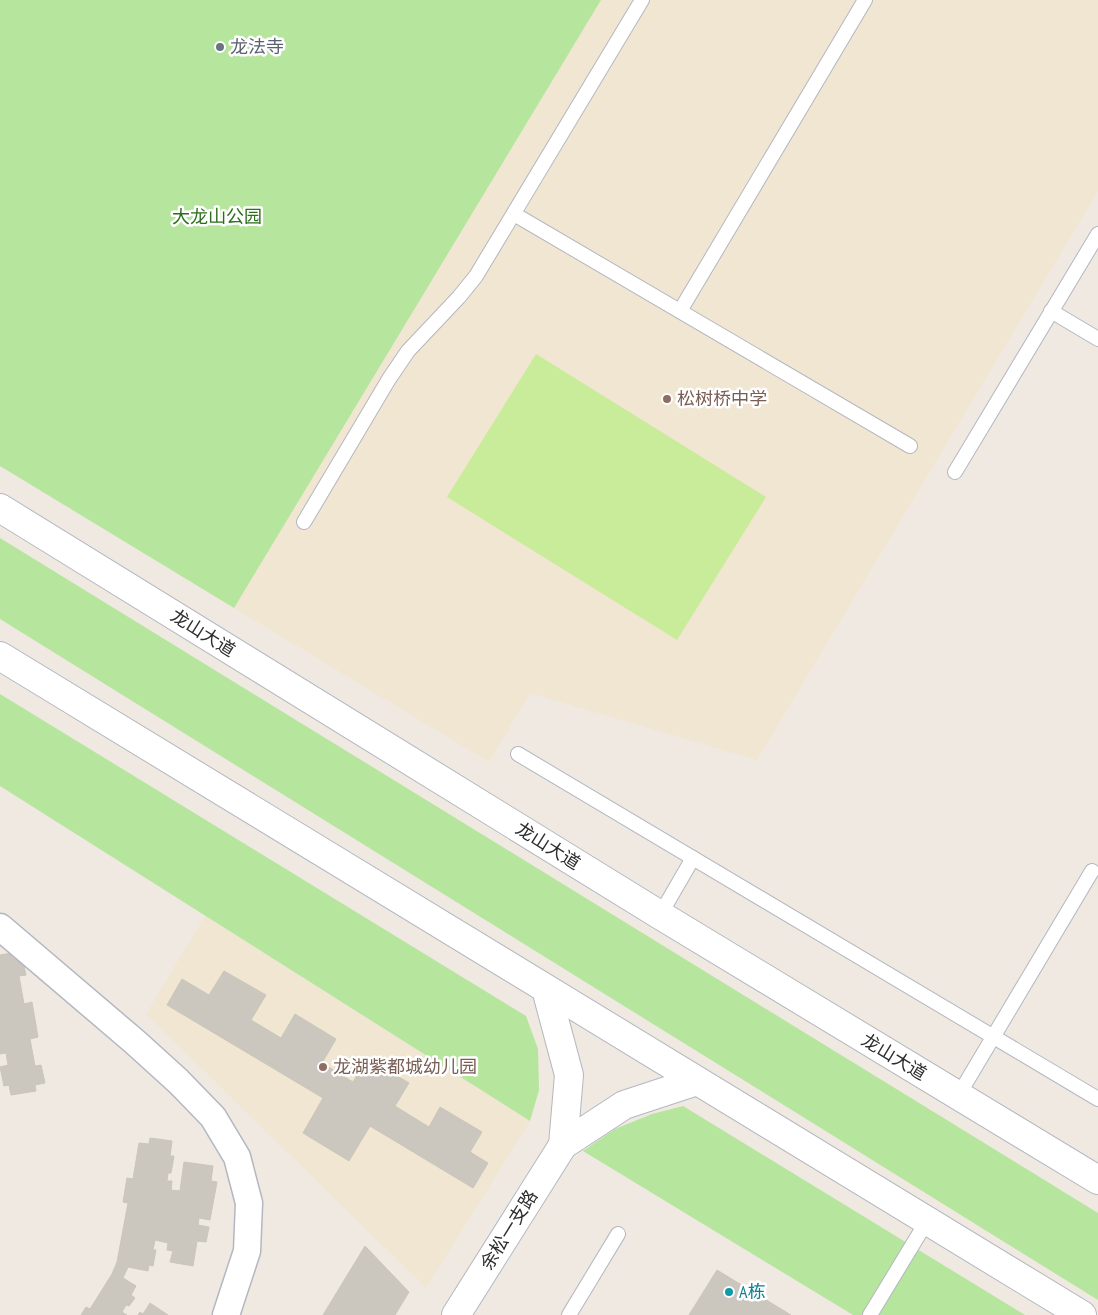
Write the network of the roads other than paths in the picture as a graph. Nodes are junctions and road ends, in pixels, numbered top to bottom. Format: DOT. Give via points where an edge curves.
graph roads {
  1 [pos="642,0"];
  2 [pos="865,0"];
  3 [pos="514,214"];
  4 [pos="1098,234"];
  5 [pos="680,311"];
  6 [pos="1052,311"];
  7 [pos="1098,339"];
  8 [pos="910,446"];
  9 [pos="955,472"];
  10 [pos="0,508"];
  11 [pos="304,522"];
  12 [pos="0,656"];
  13 [pos="518,754"];
  14 [pos="693,858"];
  15 [pos="1092,871"];
  16 [pos="660,915"];
  17 [pos="0,926"];
  18 [pos="546,989"];
  19 [pos="993,1036"];
  20 [pos="697,1081"];
  21 [pos="958,1096"];
  22 [pos="1098,1099"];
  23 [pos="563,1145"];
  24 [pos="1098,1180"];
  25 [pos="927,1221"];
  26 [pos="618,1234"];
  27 [pos="226,1315"];
  28 [pos="456,1315"];
  29 [pos="569,1315"];
  30 [pos="870,1315"];
  31 [pos="1082,1315"];
  1 -- 3 [label="lane"];
  2 -- 5 [label="lane"];
  3 -- 5 [label="lane"];
  3 -- 11 [label="lane" via="460,297 408,351"];
  4 -- 6 [label="lane"];
  5 -- 8 [label="lane"];
  6 -- 7 [label="lane"];
  6 -- 9 [label="lane"];
  10 -- 16 [label="main road, 龙山大道"];
  12 -- 18 [label="main road"];
  13 -- 14 [label="lane"];
  14 -- 16 [label="lane"];
  14 -- 19 [label="lane"];
  15 -- 19 [label="lane"];
  16 -- 21 [label="main road, 龙山大道"];
  17 -- 27 [label="street" via="178,1081 213,1117 237,1157 249,1203 247,1251"];
  18 -- 20 [label="main road"];
  18 -- 23 [label="main road" via="569,1075"];
  19 -- 21 [label="lane"];
  19 -- 22 [label="lane"];
  20 -- 23 [label="main road" via="624,1105"];
  20 -- 25 [label="main road"];
  21 -- 24 [label="main road, 龙山大道"];
  23 -- 28 [label="main road, 余松一支路"];
  25 -- 30 [label="lane"];
  25 -- 31 [label="main road"];
  26 -- 29 [label="lane"];
}
